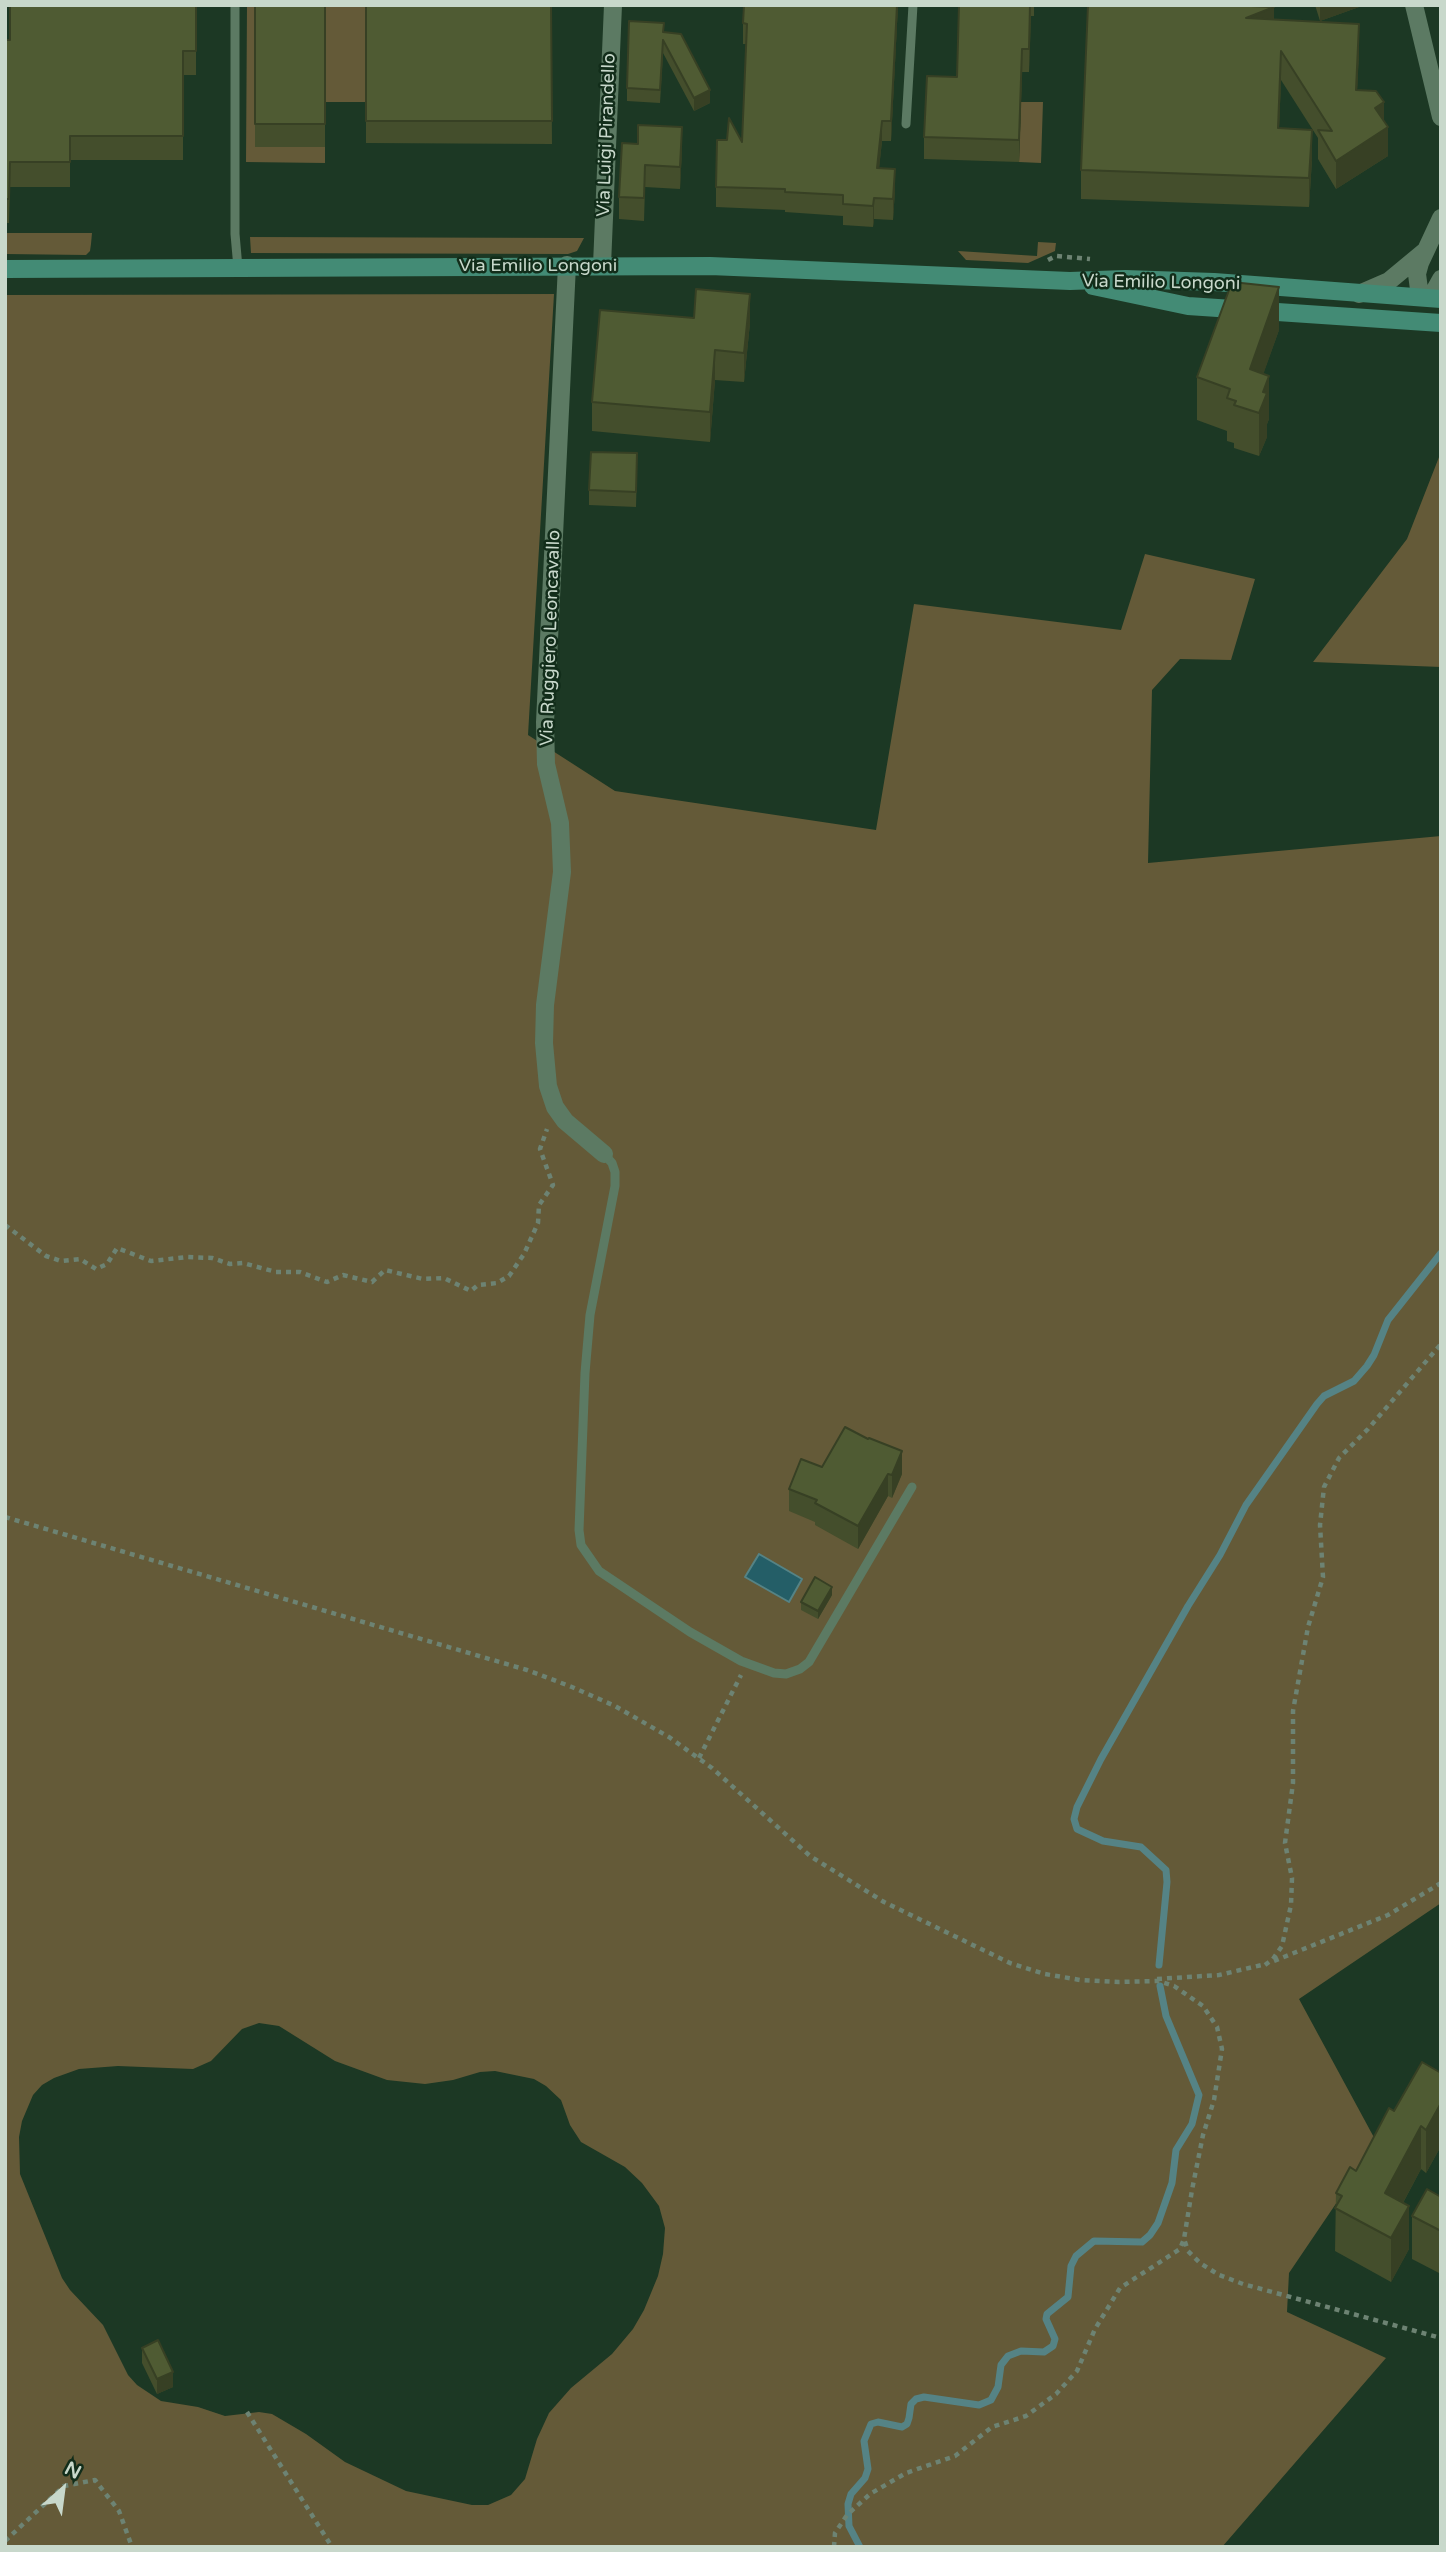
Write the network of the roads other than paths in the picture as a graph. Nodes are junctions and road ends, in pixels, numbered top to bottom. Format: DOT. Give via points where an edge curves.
graph roads {
  1 [pos="235,5"];
  2 [pos="613,5"];
  3 [pos="913,5"];
  4 [pos="1414,5"];
  5 [pos="1441,117"];
  6 [pos="906,124"];
  7 [pos="1441,218"];
  8 [pos="1426,250"];
  9 [pos="567,265"];
  10 [pos="601,265"];
  11 [pos="238,268"];
  12 [pos="5,269"];
  13 [pos="1441,279"];
  14 [pos="1070,281"];
  15 [pos="1360,294"];
  16 [pos="1431,302"];
  17 [pos="1222,309"];
  18 [pos="1441,323"];
  19 [pos="604,1153"];
  20 [pos="912,1487"];
  1 -- 11 [label="lane"];
  2 -- 10 [label="street, Via Luigi Pirandello"];
  3 -- 6 [label="lane"];
  4 -- 5 [label="street"];
  7 -- 8 [label="street"];
  8 -- 15 [label="street" via="1389,281"];
  8 -- 16 [label="street" via="1417,274"];
  9 -- 10 [label="street, Via Emilio Longoni"];
  9 -- 11 [label="street, Via Emilio Longoni"];
  9 -- 19 [label="street, Via Ruggiero Leoncavallo" via="545,722 546,764 560,823 562,872 544,1043 555,1107"];
  10 -- 14 [label="street, Via Emilio Longoni" via="804,268"];
  11 -- 12 [label="street, Via Emilio Longoni"];
  13 -- 16 [label="street"];
  14 -- 15 [label="street, Via Emilio Longoni" via="1214,282"];
  14 -- 17 [label="street, Via Emilio Longoni"];
  15 -- 16 [label="street, Via Emilio Longoni"];
  16 -- 17 [label="street, Via Emilio Longoni" via="1411,307 1249,295"];
  17 -- 18 [label="street, Via Emilio Longoni"];
  19 -- 20 [label="lane" via="612,1163 615,1186 590,1315 580,1508 581,1545 599,1571 690,1632 747,1663 786,1674 808,1662"];
}
